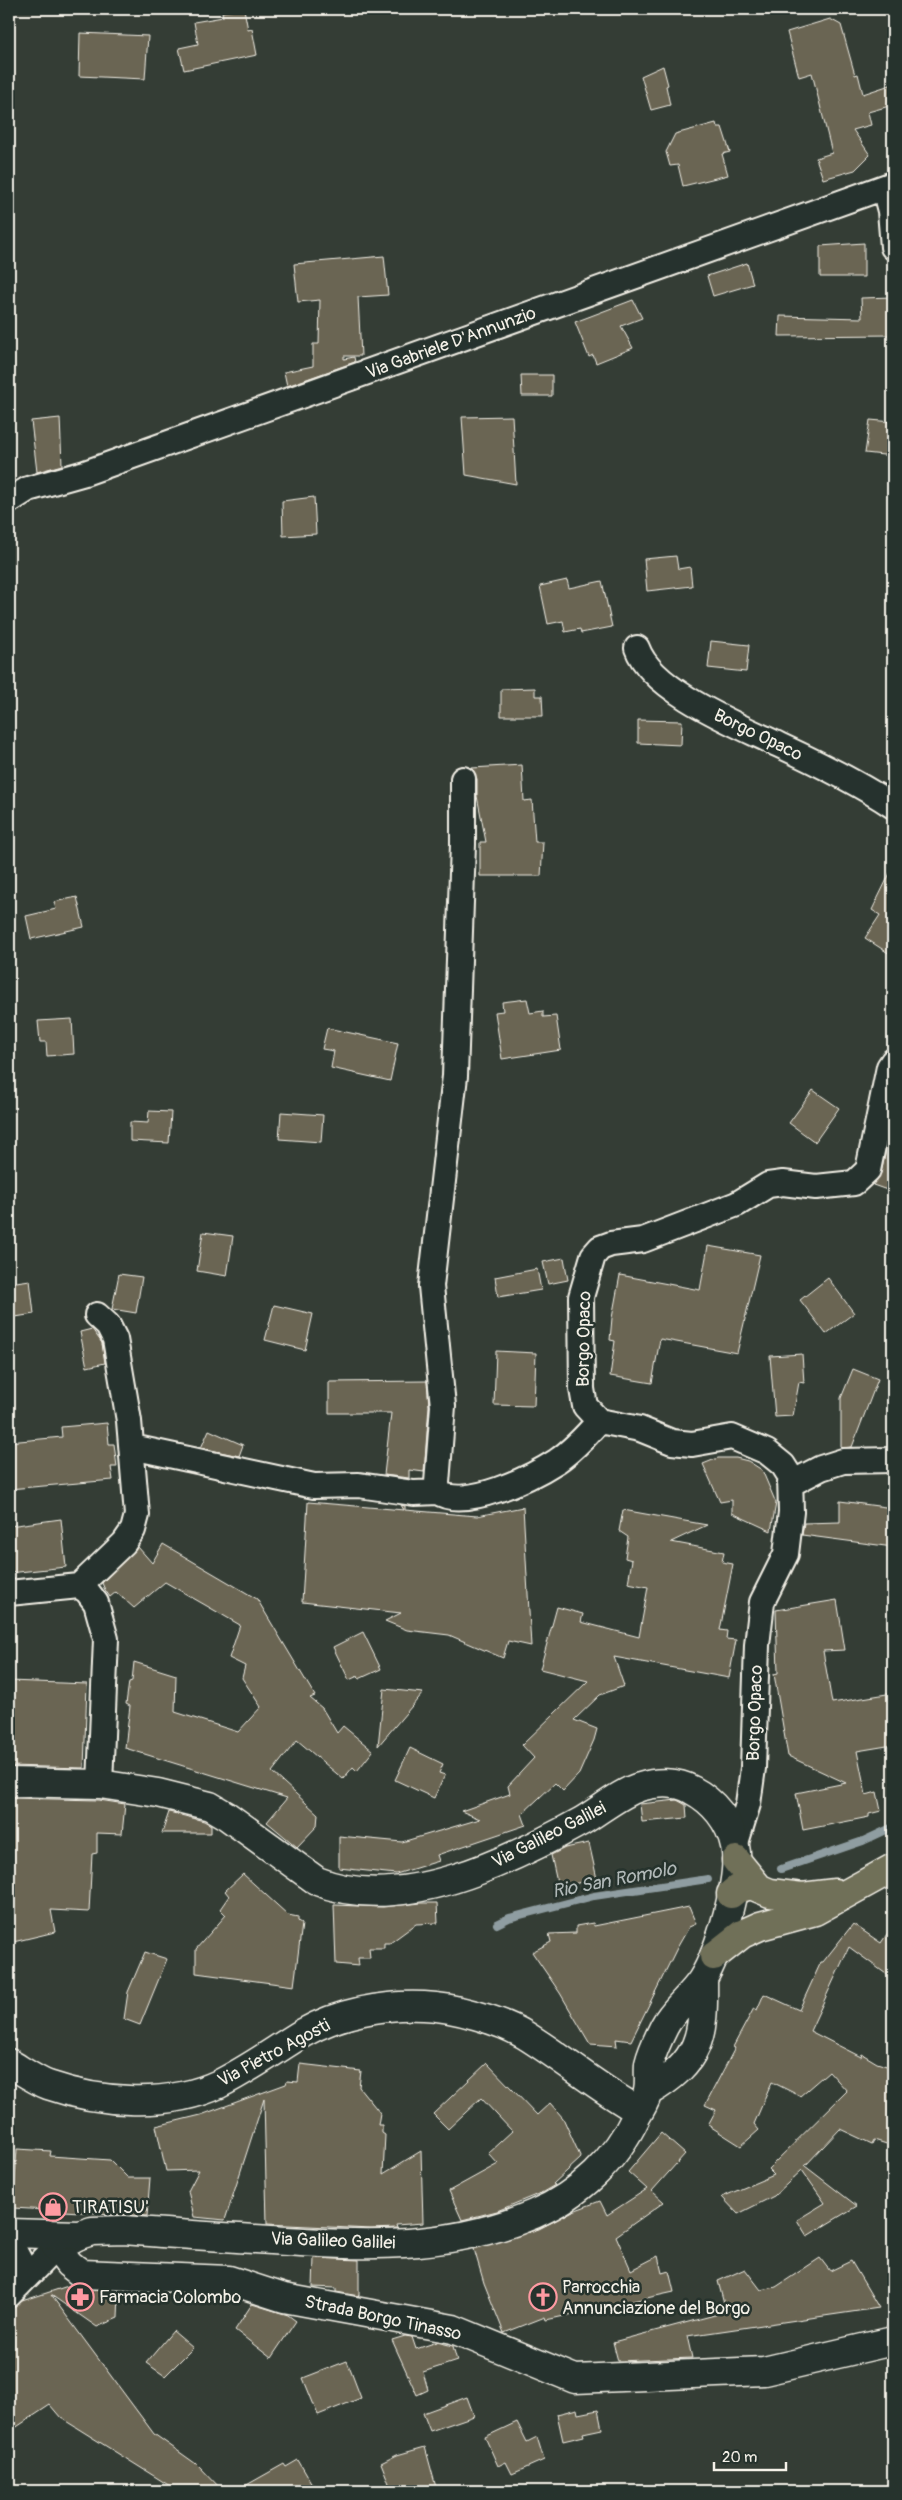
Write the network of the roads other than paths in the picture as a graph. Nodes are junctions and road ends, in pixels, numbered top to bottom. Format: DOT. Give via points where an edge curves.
graph roads {
  1 [pos="890,188"];
  2 [pos="893,247"];
  3 [pos="9,501"];
  4 [pos="637,648"];
  5 [pos="463,778"];
  6 [pos="893,806"];
  7 [pos="893,1060"];
  8 [pos="97,1315"];
  9 [pos="599,1421"];
  10 [pos="132,1447"];
  11 [pos="893,1460"];
  12 [pos="790,1484"];
  13 [pos="438,1492"];
  14 [pos="79,1586"];
  15 [pos="9,1593"];
  16 [pos="9,1782"];
  17 [pos="100,1784"];
  18 [pos="736,1853"];
  19 [pos="893,1868"];
  20 [pos="758,1887"];
  21 [pos="856,1889"];
  22 [pos="730,1901"];
  23 [pos="760,1926"];
  24 [pos="708,1967"];
  25 [pos="680,2006"];
  26 [pos="703,2020"];
  27 [pos="9,2063"];
  28 [pos="649,2064"];
  29 [pos="673,2077"];
  30 [pos="644,2101"];
  31 [pos="9,2234"];
  32 [pos="9,2240"];
  33 [pos="67,2241"];
  34 [pos="14,2290"];
  35 [pos="893,2341"];
  1 -- 2 [label="street"];
  1 -- 3 [label="street, Via Gabriele D'Annunzio" via="85,473 28,489"];
  4 -- 6 [label="street, Borgo Opaco" via="640,657 652,670 689,699 725,721 866,787"];
  5 -- 13 [label="street" via="455,1076 432,1286 443,1406"];
  7 -- 9 [label="street, Borgo Opaco" via="868,1170 854,1183 816,1187 782,1183 768,1185 737,1204 643,1240 611,1244 600,1248 593,1256 581,1297 582,1389 586,1406"];
  8 -- 10 [label="street" via="108,1325 115,1339"];
  9 -- 12 [label="street, Borgo Opaco" via="640,1429 672,1442 692,1444 732,1437 748,1442 782,1465 790,1476"];
  9 -- 13 [label="street" via="563,1456 528,1477 484,1494 461,1498 446,1498"];
  10 -- 13 [label="street" via="307,1485 359,1485 414,1493"];
  10 -- 14 [label="street" via="137,1501 133,1530 124,1543"];
  11 -- 12 [label="street" via="843,1460"];
  12 -- 18 [label="street, Borgo Opaco" via="791,1512 786,1554 762,1602 757,1645 753,1768"];
  14 -- 15 [label="street"];
  14 -- 17 [label="street" via="96,1603 106,1639"];
  16 -- 17 [label="main road, Via Galileo Galilei"];
  17 -- 18 [label="main road, Via Galileo Galilei" via="158,1793 210,1806 317,1881 358,1892 403,1890 490,1866 536,1845 638,1787 670,1783 687,1787 706,1798 720,1813"];
  18 -- 20 [label="highway"];
  18 -- 22 [label="main road, Via Galileo Galilei"];
  19 -- 21 [label="highway"];
  20 -- 21 [label="highway" via="770,1893 802,1897"];
  20 -- 22 [label="highway" via="744,1886"];
  21 -- 23 [label="highway" via="815,1911"];
  22 -- 23 [label="highway" via="742,1919"];
  22 -- 24 [label="main road, Via Galileo Galilei" via="724,1934"];
  23 -- 24 [label="highway" via="742,1934"];
  24 -- 25 [label="main road, Via Galileo Galilei"];
  24 -- 26 [label="main road, Via Galileo Galilei"];
  25 -- 26 [label="main road" via="689,2008"];
  25 -- 28 [label="main road, Via Galileo Galilei" via="666,2022"];
  26 -- 29 [label="main road, Via Galileo Galilei" via="695,2047"];
  27 -- 30 [label="main road, Via Pietro Agosti" via="46,2085 80,2094 113,2099 188,2095 233,2077 305,2032 337,2019 367,2010 425,2006 477,2016 524,2034 619,2100"];
  28 -- 29 [label="main road" via="663,2075"];
  28 -- 30 [label="main road, Via Galileo Galilei"];
  29 -- 30 [label="main road, Via Galileo Galilei"];
  30 -- 33 [label="main road, Via Galileo Galilei" via="627,2136 611,2159 563,2201 486,2231 436,2242 357,2246 124,2230 92,2231"];
  31 -- 33 [label="main road, Via Galileo Galilei"];
  32 -- 34 [label="street" via="21,2263"];
  33 -- 34 [label="street"];
  33 -- 35 [label="main road, Strada Borgo Tinasso" via="68,2264 82,2274 229,2280 284,2298 453,2329 575,2379 764,2371"];
}
